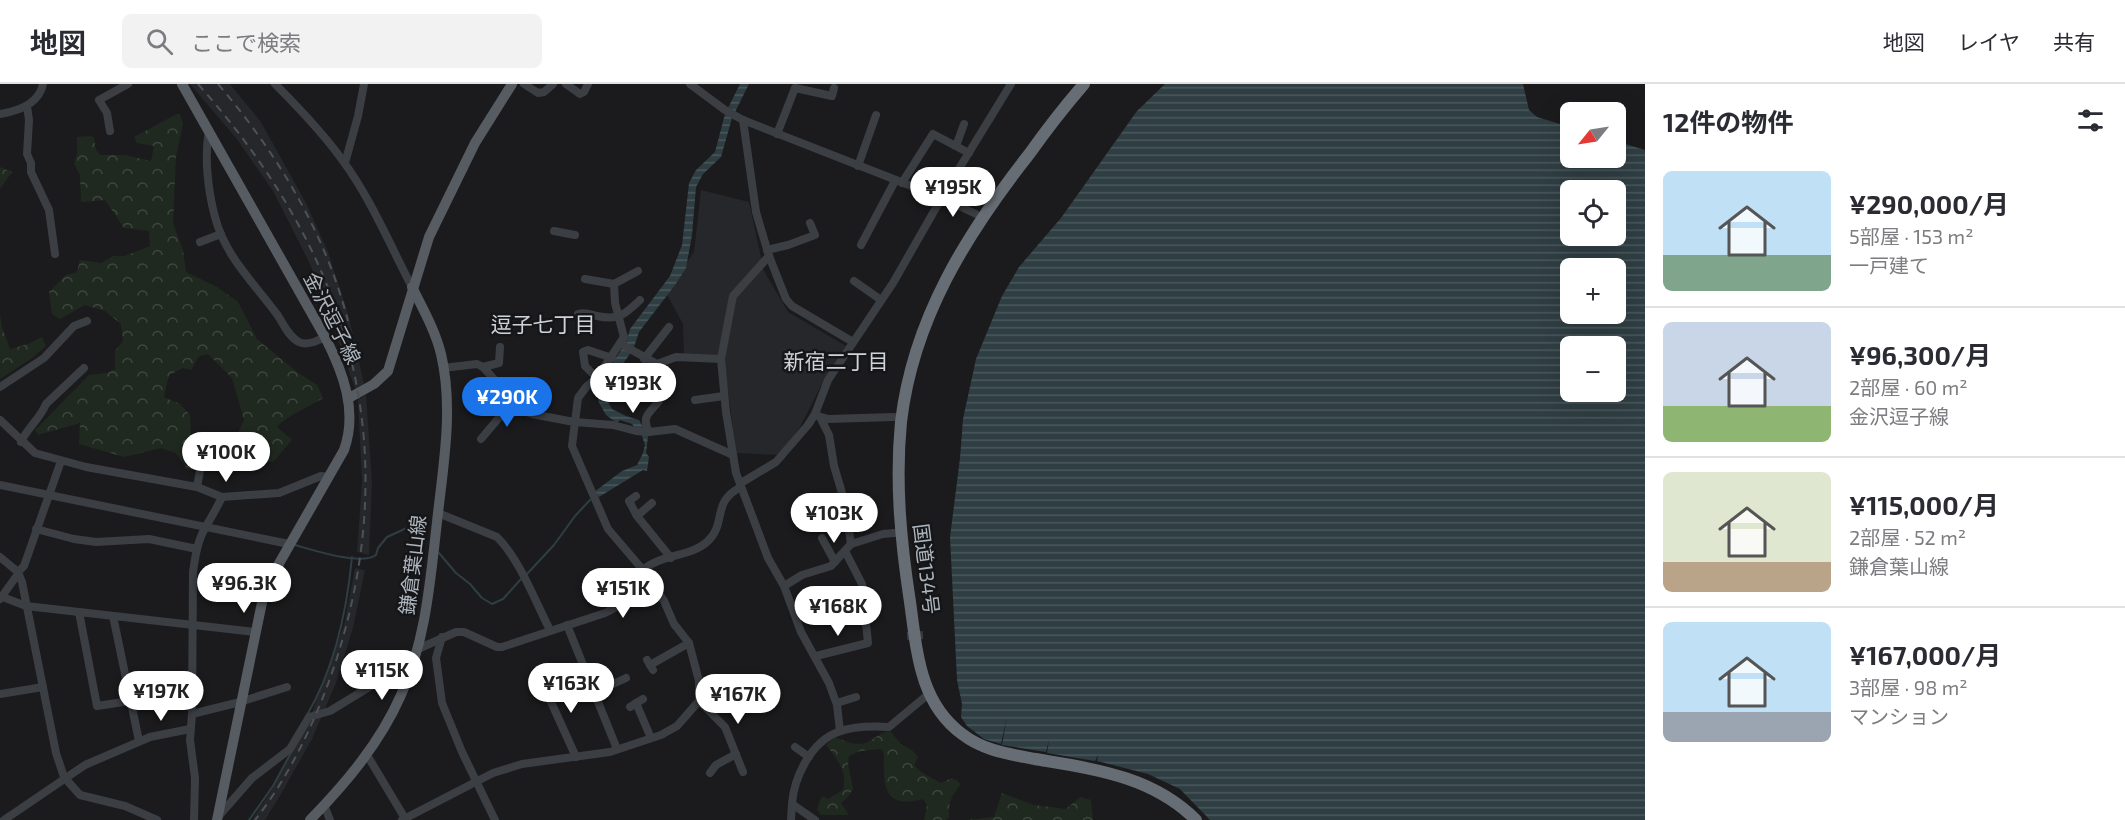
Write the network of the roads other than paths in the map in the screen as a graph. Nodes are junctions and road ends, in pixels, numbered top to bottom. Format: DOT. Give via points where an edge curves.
graph roads {
  1 [pos="43,84"];
  2 [pos="128,84"];
  3 [pos="182,84"];
  4 [pos="275,84"];
  5 [pos="364,84"];
  6 [pos="512,84"];
  7 [pos="524,84"];
  8 [pos="553,84"];
  9 [pos="566,84"];
  10 [pos="588,84"];
  11 [pos="1011,84"];
  12 [pos="1081,85"];
  13 [pos="696,86"];
  14 [pos="796,86"];
  15 [pos="834,88"];
  16 [pos="27,106"];
  17 [pos="0,114"];
  18 [pos="876,115"];
  19 [pos="739,118"];
  20 [pos="964,124"];
  21 [pos="209,130"];
  22 [pos="110,131"];
  23 [pos="777,134"];
  24 [pos="956,146"];
  25 [pos="969,153"];
  26 [pos="345,163"];
  27 [pos="858,166"];
  28 [pos="898,182"];
  29 [pos="942,198"];
  30 [pos="976,214"];
  31 [pos="810,223"];
  32 [pos="554,231"];
  33 [pos="221,234"];
  34 [pos="575,236"];
  35 [pos="200,242"];
  36 [pos="861,245"];
  37 [pos="768,253"];
  38 [pos="55,254"];
  39 [pos="638,272"];
  40 [pos="585,279"];
  41 [pos="854,281"];
  42 [pos="614,284"];
  43 [pos="412,287"];
  44 [pos="640,300"];
  45 [pos="881,300"];
  46 [pos="578,314"];
  47 [pos="619,317"];
  48 [pos="87,321"];
  49 [pos="669,327"];
  50 [pos="325,337"];
  51 [pos="853,342"];
  52 [pos="622,345"];
  53 [pos="500,347"];
  54 [pos="612,358"];
  55 [pos="644,359"];
  56 [pos="721,359"];
  57 [pos="483,367"];
  58 [pos="84,368"];
  59 [pos="443,368"];
  60 [pos="597,378"];
  61 [pos="647,386"];
  62 [pos="0,387"];
  63 [pos="724,396"];
  64 [pos="349,398"];
  65 [pos="514,400"];
  66 [pos="695,400"];
  67 [pos="818,416"];
  68 [pos="894,417"];
  69 [pos="0,420"];
  70 [pos="574,422"];
  71 [pos="647,432"];
  72 [pos="481,439"];
  73 [pos="21,442"];
  74 [pos="211,443"];
  75 [pos="733,455"];
  76 [pos="61,461"];
  77 [pos="330,477"];
  78 [pos="0,485"];
  79 [pos="741,485"];
  80 [pos="197,487"];
  81 [pos="48,494"];
  82 [pos="636,495"];
  83 [pos="222,497"];
  84 [pos="652,503"];
  85 [pos="438,513"];
  86 [pos="637,516"];
  87 [pos="206,526"];
  88 [pos="36,529"];
  89 [pos="894,533"];
  90 [pos="822,538"];
  91 [pos="289,544"];
  92 [pos="848,548"];
  93 [pos="197,549"];
  94 [pos="0,557"];
  95 [pos="671,558"];
  96 [pos="835,562"];
  97 [pos="643,570"];
  98 [pos="18,573"];
  99 [pos="784,586"];
  100 [pos="1,597"];
  101 [pos="26,606"];
  102 [pos="79,612"];
  103 [pos="113,616"];
  104 [pos="567,625"];
  105 [pos="192,626"];
  106 [pos="550,630"];
  107 [pos="255,632"];
  108 [pos="442,637"];
  109 [pos="689,643"];
  110 [pos="417,654"];
  111 [pos="816,656"];
  112 [pos="650,665"];
  113 [pos="626,678"];
  114 [pos="542,682"];
  115 [pos="44,687"];
  116 [pos="286,687"];
  117 [pos="594,693"];
  118 [pos="0,694"];
  119 [pos="856,697"];
  120 [pos="925,697"];
  121 [pos="130,701"];
  122 [pos="699,701"];
  123 [pos="240,702"];
  124 [pos="636,703"];
  125 [pos="837,703"];
  126 [pos="192,714"];
  127 [pos="190,729"];
  128 [pos="840,731"];
  129 [pos="651,738"];
  130 [pos="139,741"];
  131 [pos="795,747"];
  132 [pos="617,749"];
  133 [pos="736,754"];
  134 [pos="367,755"];
  135 [pos="576,757"];
  136 [pos="809,757"];
  137 [pos="742,772"];
  138 [pos="710,773"];
  139 [pos="64,777"];
  140 [pos="476,781"];
  141 [pos="792,804"];
  142 [pos="324,805"];
  143 [pos="4,820"];
  144 [pos="157,820"];
  145 [pos="194,820"];
  146 [pos="216,820"];
  147 [pos="310,820"];
  148 [pos="330,820"];
  149 [pos="404,820"];
  150 [pos="495,820"];
  151 [pos="791,820"];
  152 [pos="815,820"];
  153 [pos="1196,820"];
  1 -- 16 [label="street" via="39,97"];
  2 -- 22 [label="street" via="99,100 107,113"];
  3 -- 21 [label="main road, 金沢逗子線"];
  4 -- 26 [label="street"];
  5 -- 26 [label="street"];
  6 -- 43 [label="main road" via="475,143 442,208"];
  7 -- 8 [label="street" via="538,93"];
  9 -- 10 [label="street" via="580,94"];
  11 -- 25 [label="street"];
  12 -- 153 [label="highway, 国道134号" via="967,241 926,321 911,370 900,439 899,497 919,661 937,707 960,733 978,745 1132,779 1171,799"];
  13 -- 19 [label="street"];
  14 -- 15 [label="street" via="832,96"];
  14 -- 23 [label="street"];
  16 -- 17 [label="street"];
  16 -- 38 [label="street" via="27,154 49,210"];
  18 -- 27 [label="street"];
  19 -- 23 [label="street"];
  19 -- 37 [label="street" via="756,212"];
  20 -- 24 [label="street"];
  21 -- 33 [label="street" via="209,178"];
  21 -- 50 [label="main road, 金沢逗子線"];
  23 -- 27 [label="street"];
  24 -- 25 [label="street"];
  24 -- 28 [label="street" via="933,134"];
  25 -- 29 [label="street"];
  26 -- 43 [label="street"];
  27 -- 28 [label="street"];
  28 -- 29 [label="street"];
  28 -- 36 [label="street"];
  29 -- 30 [label="street"];
  29 -- 45 [label="street"];
  31 -- 37 [label="street" via="814,235"];
  32 -- 34 [label="street"];
  33 -- 35 [label="street"];
  33 -- 50 [label="street" via="237,265 292,336 305,343"];
  37 -- 51 [label="street" via="792,306"];
  37 -- 56 [label="street" via="733,296"];
  39 -- 42 [label="street"];
  40 -- 42 [label="street"];
  41 -- 45 [label="street"];
  42 -- 47 [label="street"];
  43 -- 59 [label="main road, 鎌倉葉山線" via="436,337"];
  43 -- 64 [label="main road" via="388,371"];
  44 -- 47 [label="street"];
  45 -- 51 [label="street"];
  46 -- 47 [label="street"];
  47 -- 52 [label="street"];
  48 -- 62 [label="street" via="75,326 44,358"];
  49 -- 55 [label="street"];
  50 -- 64 [label="main road, 金沢逗子線"];
  51 -- 67 [label="street" via="828,380"];
  52 -- 54 [label="street"];
  52 -- 55 [label="street"];
  53 -- 57 [label="street" via="499,363"];
  54 -- 60 [label="street"];
  54 -- 60 [label="street" via="583,352 585,366"];
  55 -- 56 [label="street" via="657,364 680,357"];
  56 -- 63 [label="street"];
  57 -- 59 [label="street" via="477,364"];
  57 -- 65 [label="street"];
  58 -- 73 [label="street" via="46,404"];
  59 -- 85 [label="main road, 鎌倉葉山線" via="447,422"];
  60 -- 70 [label="street" via="578,398"];
  61 -- 71 [label="street" via="659,402 645,418"];
  63 -- 66 [label="street"];
  63 -- 75 [label="street"];
  64 -- 77 [label="main road, 金沢逗子線" via="347,441"];
  65 -- 70 [label="street" via="532,414"];
  65 -- 72 [label="street"];
  67 -- 68 [label="street"];
  67 -- 79 [label="street" via="770,467"];
  67 -- 92 [label="street" via="829,435 845,503"];
  69 -- 73 [label="street"];
  70 -- 71 [label="street"];
  70 -- 97 [label="street" via="572,446 601,516"];
  71 -- 75 [label="street" via="675,429"];
  73 -- 76 [label="street" via="35,453"];
  74 -- 80 [label="street" via="204,448"];
  75 -- 79 [label="street"];
  76 -- 80 [label="street"];
  76 -- 81 [label="street"];
  77 -- 83 [label="street" via="321,476 279,493"];
  77 -- 91 [label="main road, 金沢逗子線"];
  78 -- 81 [label="street"];
  79 -- 95 [label="street" via="725,498 707,542"];
  79 -- 99 [label="street" via="768,558"];
  80 -- 83 [label="street"];
  81 -- 87 [label="street"];
  81 -- 88 [label="street"];
  82 -- 86 [label="street" via="629,501"];
  83 -- 87 [label="street"];
  84 -- 86 [label="street"];
  85 -- 106 [label="street" via="503,543"];
  85 -- 110 [label="main road, 鎌倉葉山線" via="429,598"];
  86 -- 95 [label="street"];
  87 -- 91 [label="street"];
  87 -- 93 [label="street"];
  88 -- 93 [label="street" via="96,542 149,539"];
  88 -- 98 [label="street"];
  89 -- 92 [label="street"];
  90 -- 96 [label="street"];
  91 -- 107 [label="main road, 金沢逗子線" via="267,582"];
  92 -- 96 [label="street"];
  92 -- 111 [label="street" via="862,585 868,643"];
  93 -- 105 [label="street"];
  94 -- 98 [label="street"];
  95 -- 97 [label="street"];
  96 -- 99 [label="street"];
  97 -- 104 [label="street" via="631,596 621,605"];
  97 -- 109 [label="street"];
  98 -- 100 [label="street"];
  98 -- 101 [label="street"];
  99 -- 111 [label="street" via="801,632"];
  100 -- 101 [label="street"];
  101 -- 102 [label="street"];
  101 -- 115 [label="street"];
  102 -- 103 [label="street"];
  102 -- 121 [label="street" via="97,706"];
  103 -- 105 [label="street"];
  103 -- 121 [label="street"];
  104 -- 106 [label="street"];
  104 -- 117 [label="street"];
  105 -- 107 [label="street"];
  105 -- 126 [label="street"];
  106 -- 108 [label="street" via="502,647 464,632"];
  107 -- 123 [label="main road, 金沢逗子線"];
  108 -- 110 [label="street"];
  108 -- 140 [label="street" via="436,658 442,703"];
  109 -- 112 [label="street"];
  109 -- 122 [label="street" via="699,681"];
  110 -- 134 [label="main road, 鎌倉葉山線" via="400,697"];
  110 -- 146 [label="street" via="338,707 309,717 290,749 252,777"];
  111 -- 125 [label="street"];
  113 -- 117 [label="street"];
  114 -- 135 [label="street"];
  115 -- 118 [label="street"];
  115 -- 139 [label="street"];
  116 -- 123 [label="street"];
  117 -- 132 [label="street"];
  119 -- 125 [label="street"];
  120 -- 128 [label="street" via="889,727"];
  121 -- 130 [label="street"];
  122 -- 129 [label="street" via="677,726"];
  122 -- 133 [label="street" via="725,727"];
  123 -- 126 [label="street"];
  123 -- 146 [label="main road, 金沢逗子線"];
  124 -- 129 [label="street"];
  125 -- 128 [label="street"];
  126 -- 127 [label="street"];
  127 -- 130 [label="street"];
  127 -- 145 [label="street"];
  128 -- 136 [label="street"];
  129 -- 132 [label="street"];
  130 -- 139 [label="street"];
  131 -- 136 [label="street"];
  132 -- 135 [label="street"];
  133 -- 137 [label="street"];
  133 -- 138 [label="street"];
  134 -- 142 [label="main road, 鎌倉葉山線"];
  134 -- 149 [label="street"];
  135 -- 140 [label="street" via="522,764"];
  136 -- 141 [label="street" via="798,776"];
  139 -- 143 [label="street"];
  139 -- 144 [label="street" via="80,795 125,806"];
  140 -- 149 [label="street"];
  140 -- 150 [label="street"];
  141 -- 151 [label="street"];
  141 -- 152 [label="street"];
  142 -- 147 [label="main road, 鎌倉葉山線"];
  142 -- 148 [label="street"];
}
